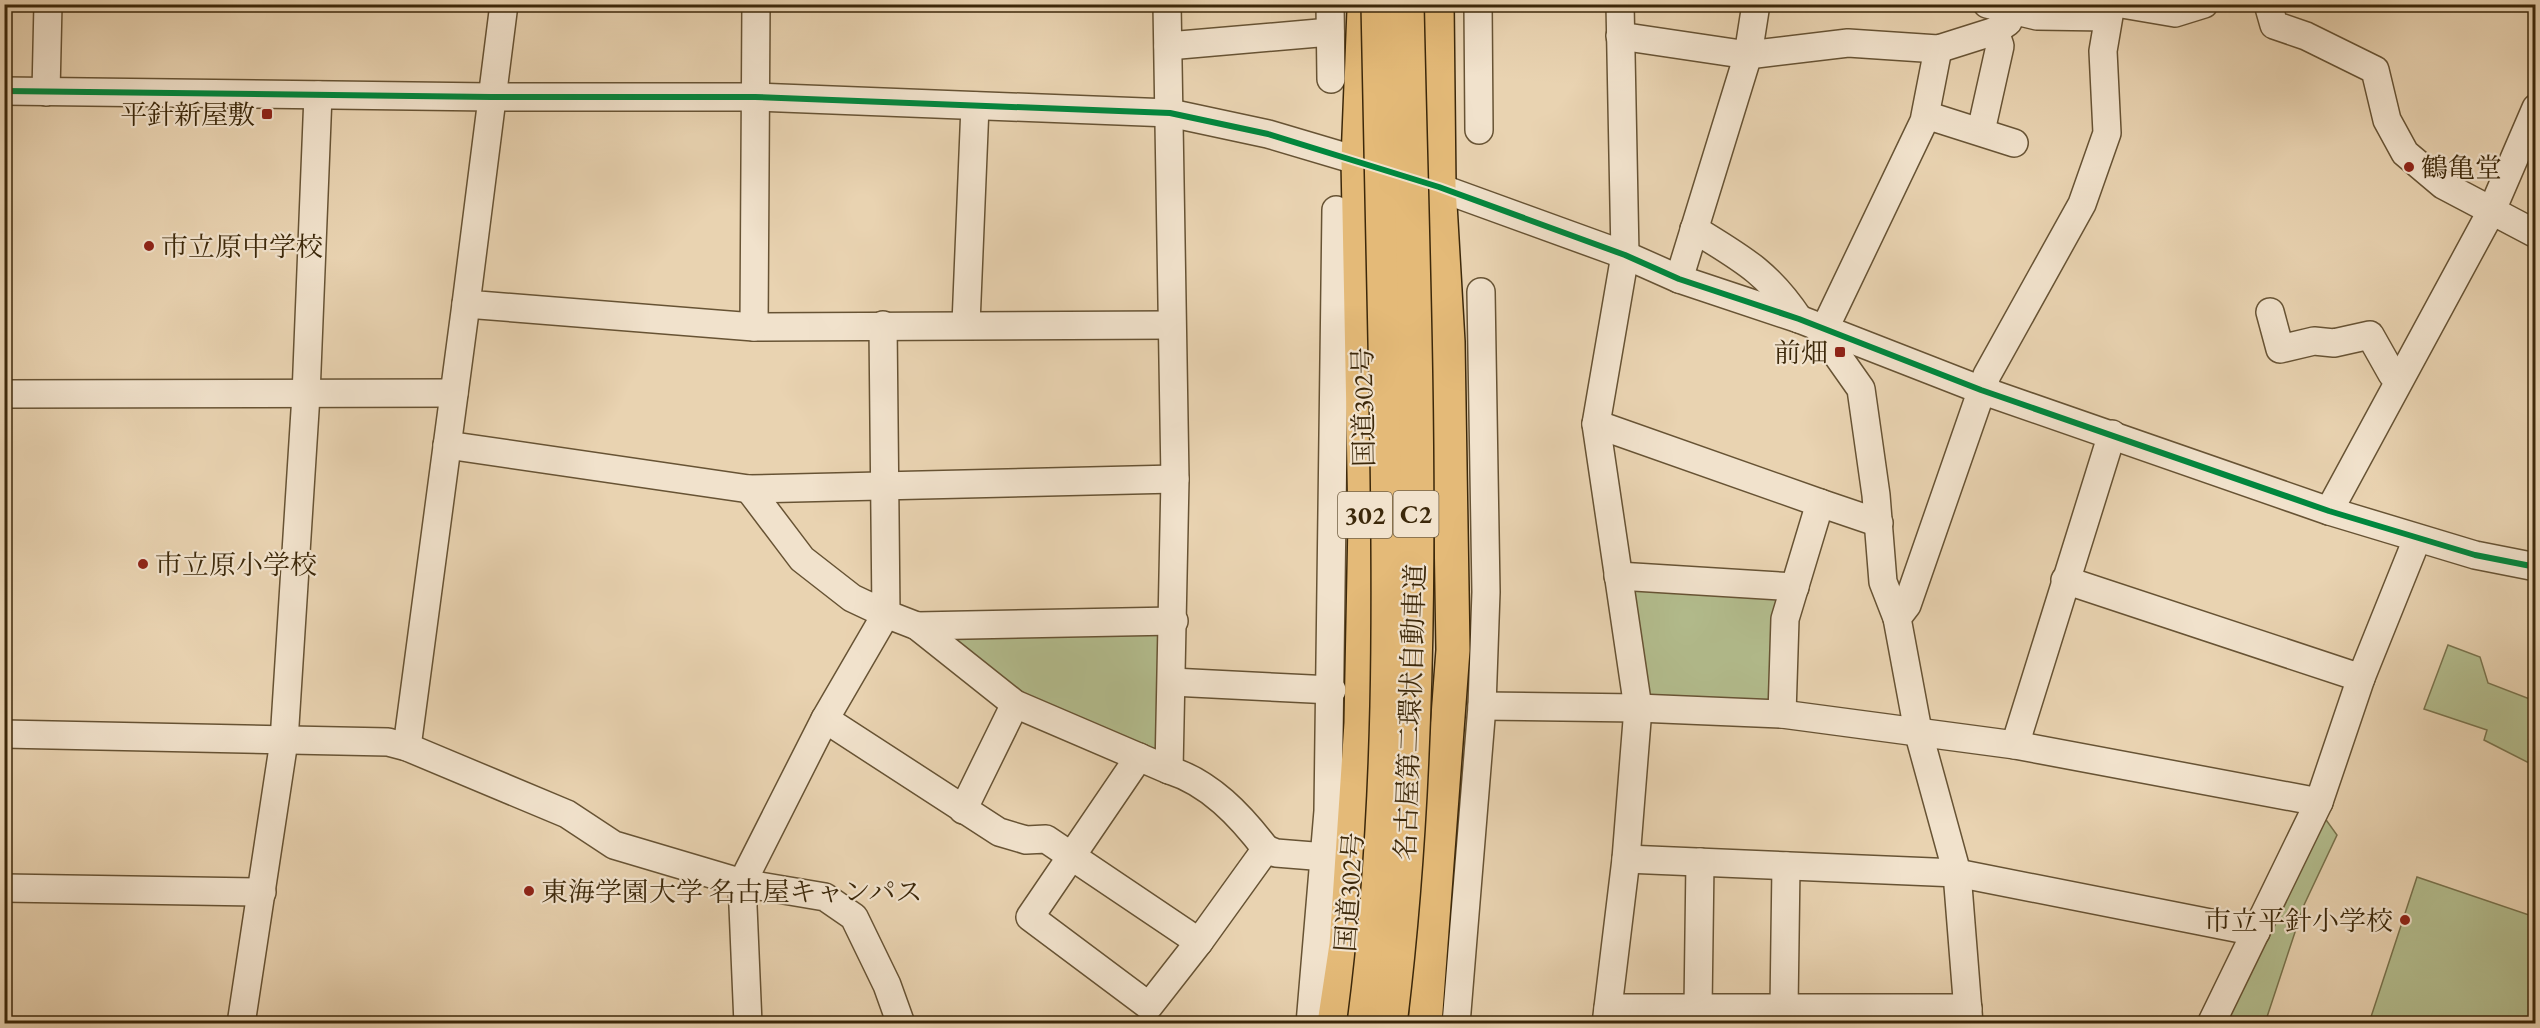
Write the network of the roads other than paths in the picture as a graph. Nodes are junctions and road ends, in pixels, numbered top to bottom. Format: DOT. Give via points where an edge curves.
graph roads {
  1 [pos="48,4"];
  2 [pos="504,4"];
  3 [pos="756,4"];
  4 [pos="1167,4"];
  5 [pos="1330,4"];
  6 [pos="1407,4"];
  7 [pos="1437,4"];
  8 [pos="1478,4"];
  9 [pos="1620,4"];
  10 [pos="1756,4"];
  11 [pos="2204,4"];
  12 [pos="2268,4"];
  13 [pos="1367,6"];
  14 [pos="2114,9"];
  15 [pos="1998,16"];
  16 [pos="1330,32"];
  17 [pos="1620,36"];
  18 [pos="1168,46"];
  19 [pos="1938,49"];
  20 [pos="1748,55"];
  21 [pos="1331,79"];
  22 [pos="4,91"];
  23 [pos="46,92"];
  24 [pos="318,95"];
  25 [pos="491,97"];
  26 [pos="755,97"];
  27 [pos="975,106"];
  28 [pos="2535,108"];
  29 [pos="1170,113"];
  30 [pos="1926,115"];
  31 [pos="1479,130"];
  32 [pos="1981,131"];
  33 [pos="2014,142"];
  34 [pos="1358,160"];
  35 [pos="1439,187"];
  36 [pos="1336,210"];
  37 [pos="2492,210"];
  38 [pos="1694,230"];
  39 [pos="2535,234"];
  40 [pos="1625,255"];
  41 [pos="1679,279"];
  42 [pos="1481,292"];
  43 [pos="466,304"];
  44 [pos="2270,312"];
  45 [pos="966,324"];
  46 [pos="883,325"];
  47 [pos="1171,325"];
  48 [pos="1814,326"];
  49 [pos="754,327"];
  50 [pos="1448,342"];
  51 [pos="1483,374"];
  52 [pos="2399,379"];
  53 [pos="1981,390"];
  54 [pos="454,393"];
  55 [pos="4,394"];
  56 [pos="306,395"];
  57 [pos="1596,424"];
  58 [pos="2112,434"];
  59 [pos="447,445"];
  60 [pos="1349,447"];
  61 [pos="1175,479"];
  62 [pos="884,486"];
  63 [pos="749,489"];
  64 [pos="1820,503"];
  65 [pos="2329,511"];
  66 [pos="1879,523"];
  67 [pos="2417,538"];
  68 [pos="2535,567"];
  69 [pos="1618,576"];
  70 [pos="2065,580"];
  71 [pos="1795,587"];
  72 [pos="886,614"];
  73 [pos="1897,618"];
  74 [pos="1174,621"];
  75 [pos="917,626"];
  76 [pos="2361,678"];
  77 [pos="1172,682"];
  78 [pos="1332,690"];
  79 [pos="1015,704"];
  80 [pos="1482,706"];
  81 [pos="1638,708"];
  82 [pos="1782,714"];
  83 [pos="825,719"];
  84 [pos="1918,731"];
  85 [pos="4,734"];
  86 [pos="284,741"];
  87 [pos="2015,745"];
  88 [pos="407,747"];
  89 [pos="1139,757"];
  90 [pos="1169,770"];
  91 [pos="2319,802"];
  92 [pos="963,810"];
  93 [pos="1266,849"];
  94 [pos="1071,856"];
  95 [pos="1326,858"];
  96 [pos="1626,859"];
  97 [pos="1700,862"];
  98 [pos="1786,866"];
  99 [pos="1958,873"];
  100 [pos="742,883"];
  101 [pos="4,888"];
  102 [pos="262,892"];
  103 [pos="2256,932"];
  104 [pos="1199,942"];
  105 [pos="1698,1008"];
  106 [pos="1784,1008"];
  107 [pos="1607,1016"];
  108 [pos="1968,1016"];
  109 [pos="241,1023"];
  110 [pos="748,1023"];
  111 [pos="901,1023"];
  112 [pos="1310,1023"];
  113 [pos="1334,1023"];
  114 [pos="1364,1023"];
  115 [pos="1390,1023"];
  116 [pos="1425,1023"];
  117 [pos="1456,1023"];
  118 [pos="2211,1023"];
  1 -- 23 [label="street"];
  2 -- 25 [label="street"];
  3 -- 26 [label="street"];
  4 -- 18 [label="street"];
  5 -- 16 [label="street"];
  6 -- 115 [label="highway, 名古屋第二環状自動車道 / C2, bridge" via="1417,583 1412,778"];
  7 -- 35 [label="highway"];
  8 -- 31 [label="street"];
  9 -- 17 [label="street"];
  10 -- 20 [label="street"];
  11 -- 14 [label="street" via="2175,13"];
  12 -- 37 [label="street" via="2274,25 2375,70 2387,120 2405,153 2443,185"];
  13 -- 34 [label="highway, 国道302号 / 302"];
  13 -- 114 [label="highway, 名古屋第二環状自動車道 / C2, bridge" via="1390,583 1385,777"];
  14 -- 15 [label="street"];
  14 -- 53 [label="street" via="2103,51 2107,133 2082,204"];
  15 -- 19 [label="street"];
  15 -- 32 [label="street" via="2000,46"];
  16 -- 18 [label="street"];
  16 -- 21 [label="street"];
  17 -- 20 [label="street"];
  17 -- 40 [label="street"];
  18 -- 29 [label="street"];
  19 -- 20 [label="street" via="1848,43"];
  19 -- 30 [label="street"];
  20 -- 38 [label="street"];
  22 -- 23 [label="street"];
  23 -- 24 [label="street"];
  24 -- 25 [label="street"];
  24 -- 56 [label="street"];
  25 -- 26 [label="street"];
  25 -- 43 [label="street"];
  26 -- 27 [label="street"];
  26 -- 49 [label="street"];
  27 -- 29 [label="street"];
  27 -- 45 [label="street"];
  28 -- 37 [label="street"];
  29 -- 34 [label="street" via="1268,134"];
  29 -- 47 [label="street"];
  30 -- 32 [label="street"];
  30 -- 48 [label="street" via="1874,231"];
  32 -- 33 [label="street"];
  34 -- 35 [label="street"];
  34 -- 60 [label="highway, 国道302号 / 302"];
  35 -- 40 [label="street"];
  35 -- 50 [label="highway"];
  36 -- 60 [label="street"];
  37 -- 39 [label="street"];
  37 -- 52 [label="street"];
  38 -- 41 [label="street"];
  38 -- 48 [label="street" via="1755,267"];
  40 -- 41 [label="street"];
  40 -- 57 [label="street"];
  41 -- 48 [label="street"];
  42 -- 51 [label="street"];
  43 -- 49 [label="street"];
  43 -- 54 [label="street"];
  44 -- 52 [label="street" via="2280,349 2314,340 2334,343 2370,335 2392,374"];
  45 -- 46 [label="street"];
  45 -- 47 [label="street"];
  46 -- 49 [label="street"];
  46 -- 62 [label="street"];
  47 -- 61 [label="street"];
  48 -- 53 [label="street"];
  48 -- 66 [label="street" via="1861,389"];
  50 -- 51 [label="street"];
  50 -- 116 [label="highway" via="1453,650"];
  51 -- 80 [label="street" via="1486,592"];
  52 -- 65 [label="street"];
  53 -- 58 [label="street"];
  53 -- 73 [label="street" via="1907,605"];
  54 -- 56 [label="street"];
  54 -- 59 [label="street"];
  55 -- 56 [label="street"];
  56 -- 86 [label="street"];
  57 -- 64 [label="street"];
  57 -- 69 [label="street"];
  58 -- 65 [label="street"];
  58 -- 70 [label="street"];
  59 -- 63 [label="street"];
  59 -- 88 [label="street"];
  60 -- 78 [label="street"];
  60 -- 113 [label="highway, 国道302号 / 302" via="1365,522 1361,723 1346,945"];
  61 -- 62 [label="street"];
  61 -- 74 [label="street"];
  62 -- 63 [label="street"];
  62 -- 72 [label="street"];
  63 -- 72 [label="street" via="802,559 852,598"];
  64 -- 66 [label="street"];
  64 -- 71 [label="street"];
  65 -- 67 [label="street"];
  66 -- 73 [label="street" via="1883,582"];
  67 -- 68 [label="street"];
  67 -- 76 [label="street"];
  69 -- 71 [label="street"];
  69 -- 81 [label="street"];
  70 -- 76 [label="street"];
  70 -- 87 [label="street"];
  71 -- 82 [label="street" via="1785,619"];
  72 -- 75 [label="street"];
  72 -- 83 [label="street"];
  73 -- 84 [label="street"];
  74 -- 75 [label="street"];
  74 -- 77 [label="street"];
  75 -- 79 [label="street"];
  76 -- 91 [label="street"];
  77 -- 78 [label="street"];
  77 -- 90 [label="street"];
  78 -- 95 [label="street"];
  79 -- 89 [label="street"];
  79 -- 92 [label="street"];
  80 -- 81 [label="street"];
  80 -- 117 [label="street"];
  81 -- 82 [label="street"];
  81 -- 96 [label="street"];
  82 -- 84 [label="street"];
  83 -- 92 [label="street"];
  83 -- 100 [label="street"];
  84 -- 87 [label="street"];
  84 -- 99 [label="street"];
  85 -- 86 [label="street"];
  86 -- 88 [label="street" via="388,742"];
  86 -- 102 [label="street"];
  87 -- 91 [label="street"];
  88 -- 100 [label="street" via="567,814 614,845"];
  89 -- 90 [label="street"];
  89 -- 94 [label="street"];
  90 -- 93 [label="street" via="1186,776 1238,813"];
  91 -- 103 [label="street"];
  92 -- 94 [label="street" via="999,832 1026,840 1046,839"];
  93 -- 95 [label="street"];
  93 -- 104 [label="street"];
  94 -- 104 [label="street"];
  94 -- 104 [label="street" via="1030,917 1149,1006"];
  95 -- 112 [label="street"];
  96 -- 97 [label="street"];
  96 -- 107 [label="street"];
  97 -- 98 [label="street"];
  97 -- 105 [label="street"];
  98 -- 99 [label="street"];
  98 -- 106 [label="street"];
  99 -- 103 [label="street"];
  99 -- 108 [label="street"];
  100 -- 110 [label="street"];
  100 -- 111 [label="street" via="825,897 854,917"];
  101 -- 102 [label="street"];
  102 -- 109 [label="street"];
  103 -- 118 [label="street"];
  105 -- 106 [label="street"];
  105 -- 107 [label="street"];
  106 -- 108 [label="street"];
}
